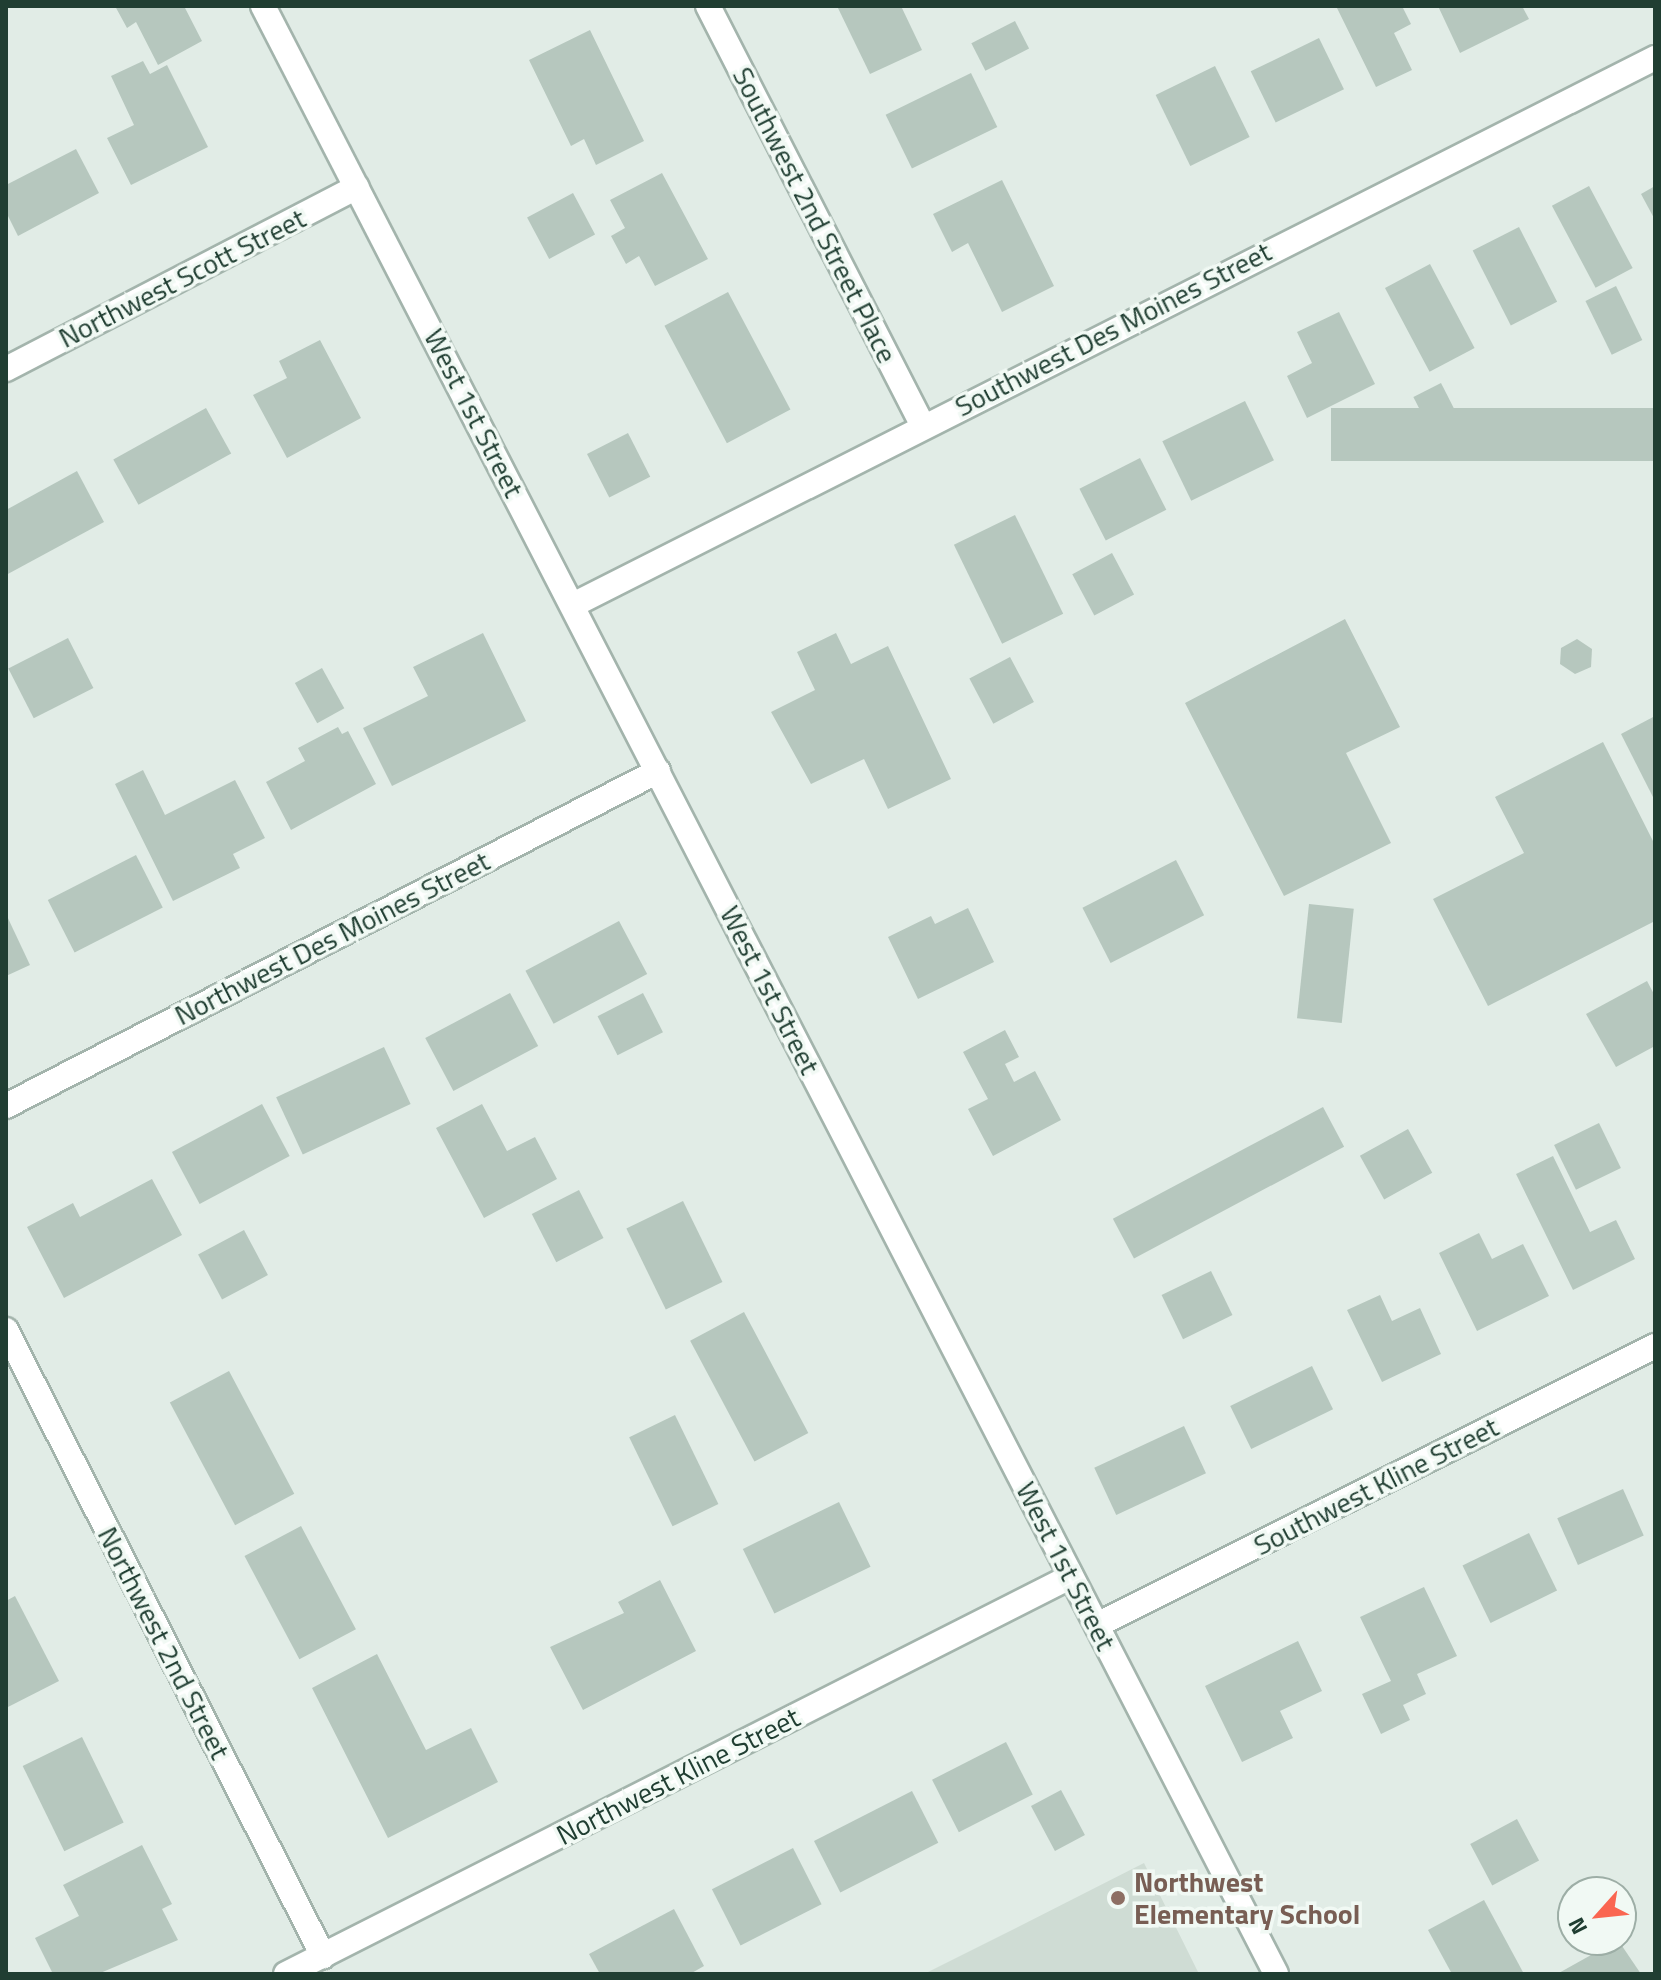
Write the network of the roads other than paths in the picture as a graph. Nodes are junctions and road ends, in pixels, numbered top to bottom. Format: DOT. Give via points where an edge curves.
graph roads {
  1 [pos="263,6"];
  2 [pos="708,6"];
  3 [pos="1655,58"];
  4 [pos="357,187"];
  5 [pos="6,369"];
  6 [pos="922,425"];
  7 [pos="573,605"];
  8 [pos="658,771"];
  9 [pos="6,1106"];
  10 [pos="6,1330"];
  11 [pos="1655,1346"];
  12 [pos="1070,1577"];
  13 [pos="1097,1625"];
  14 [pos="323,1956"];
  15 [pos="286,1974"];
  16 [pos="1276,1974"];
  1 -- 4 [label="street, West 1st Street"];
  2 -- 6 [label="street, Southwest 2nd Street Place"];
  3 -- 6 [label="street, Southwest Des Moines Street"];
  4 -- 5 [label="street, Northwest Scott Street"];
  4 -- 7 [label="street, West 1st Street"];
  6 -- 7 [label="street, Southwest Des Moines Street"];
  7 -- 8 [label="street, West 1st Street"];
  8 -- 9 [label="street, Northwest Des Moines Street"];
  8 -- 12 [label="street, West 1st Street"];
  10 -- 14 [label="street, Northwest 2nd Street"];
  11 -- 13 [label="street, Southwest Kline Street"];
  12 -- 13 [label="street, West 1st Street"];
  12 -- 14 [label="street, Northwest Kline Street"];
  13 -- 16 [label="street, West 1st Street"];
  14 -- 15 [label="street, Northwest Kline Street"];
}
